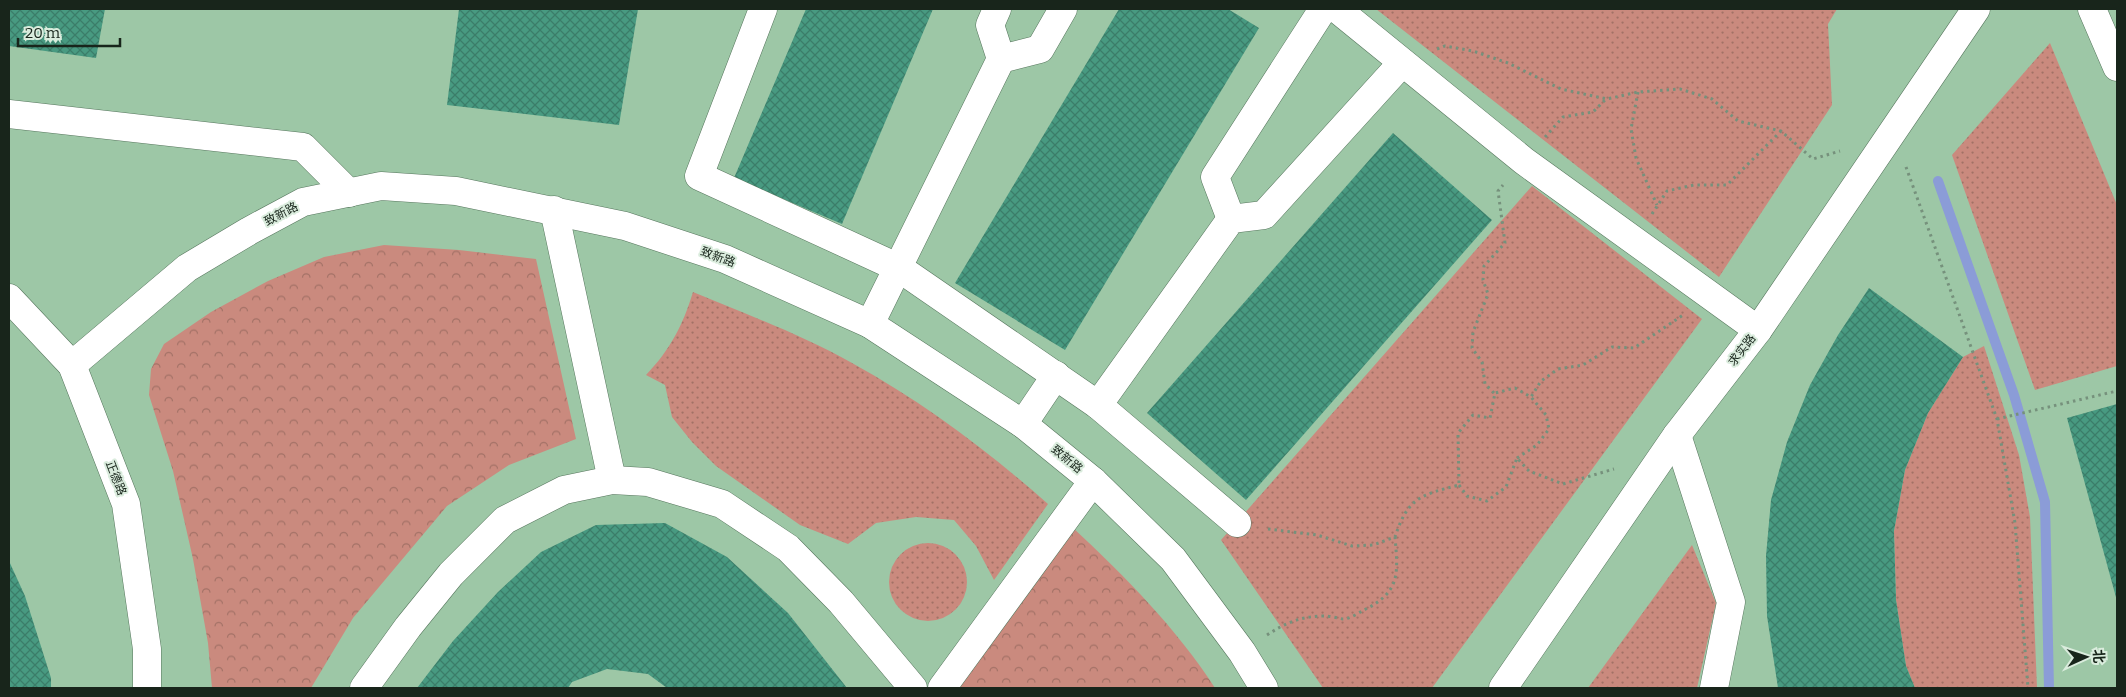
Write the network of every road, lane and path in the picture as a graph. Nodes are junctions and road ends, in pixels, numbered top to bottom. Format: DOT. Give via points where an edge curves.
graph roads {
  1 [pos="763,9"];
  2 [pos="997,9"];
  3 [pos="1063,9"];
  4 [pos="1324,9"];
  5 [pos="1337,9"];
  6 [pos="1976,9"];
  7 [pos="2092,9"];
  8 [pos="1001,59"];
  9 [pos="1402,62"];
  10 [pos="2117,67"];
  11 [pos="1638,92"];
  12 [pos="1607,99"];
  13 [pos="9,114"];
  14 [pos="1781,131"];
  15 [pos="1893,132"];
  16 [pos="1842,151"];
  17 [pos="1524,161"];
  18 [pos="349,193"];
  19 [pos="1657,206"];
  20 [pos="554,210"];
  21 [pos="1231,219"];
  22 [pos="1636,241"];
  23 [pos="899,268"];
  24 [pos="1713,296"];
  25 [pos="9,298"];
  26 [pos="870,324"];
  27 [pos="1758,330"];
  28 [pos="72,365"];
  29 [pos="1056,375"];
  30 [pos="2117,391"];
  31 [pos="1494,393"];
  32 [pos="1531,397"];
  33 [pos="1098,405"];
  34 [pos="1997,419"];
  35 [pos="1023,424"];
  36 [pos="1677,434"];
  37 [pos="1517,458"];
  38 [pos="1648,478"];
  39 [pos="612,480"];
  40 [pos="1093,481"];
  41 [pos="1459,485"];
  42 [pos="1237,523"];
  43 [pos="1395,537"];
  44 [pos="1242,652"];
  45 [pos="147,688"];
  46 [pos="364,688"];
  47 [pos="913,688"];
  48 [pos="942,688"];
  49 [pos="1264,688"];
  50 [pos="1503,688"];
  51 [pos="1714,688"];
  52 [pos="2028,688"];
  1 -- 23 [label="street" via="699,176"];
  2 -- 8 [label="street" via="990,25"];
  3 -- 8 [label="street" via="1040,49"];
  4 -- 21 [label="street" via="1215,177"];
  5 -- 9 [label="street"];
  6 -- 15 [label="street, 求实路"];
  7 -- 10 [label="street"];
  8 -- 23 [label="street"];
  9 -- 12 [label="path" via="1445,46 1473,51 1508,63 1561,89"];
  9 -- 17 [label="street"];
  9 -- 21 [label="street" via="1264,215"];
  11 -- 12 [label="path"];
  11 -- 14 [label="path" via="1680,89 1712,99 1738,120"];
  11 -- 19 [label="path" via="1631,129 1636,158"];
  12 -- 17 [label="path" via="1593,112 1563,117"];
  13 -- 18 [label="street" via="303,146"];
  14 -- 16 [label="path" via="1813,159"];
  14 -- 19 [label="path" via="1727,185 1694,185 1667,191"];
  15 -- 27 [label="street, 求实路"];
  15 -- 34 [label="path"];
  17 -- 22 [label="street"];
  17 -- 31 [label="path" via="1498,191 1505,243 1484,266 1483,280 1488,294 1473,332 1472,348 1482,362 1485,384"];
  18 -- 20 [label="street, 致新路" via="381,186 456,191"];
  18 -- 28 [label="street, 致新路" via="303,202 187,268"];
  19 -- 22 [label="path"];
  20 -- 26 [label="street, 致新路" via="624,226 725,259"];
  20 -- 39 [label="street"];
  21 -- 33 [label="street"];
  22 -- 24 [label="street"];
  23 -- 26 [label="street"];
  23 -- 29 [label="street"];
  24 -- 27 [label="street"];
  24 -- 32 [label="path" via="1634,348 1612,347 1583,365 1558,369 1541,381"];
  25 -- 28 [label="street, 正德路"];
  26 -- 35 [label="street, 致新路"];
  27 -- 36 [label="street, 求实路"];
  28 -- 45 [label="street, 正德路" via="126,504 147,649"];
  29 -- 33 [label="street"];
  29 -- 35 [label="street"];
  30 -- 34 [label="path"];
  31 -- 32 [label="path" via="1515,388"];
  31 -- 41 [label="path" via="1490,418 1473,415 1458,432"];
  32 -- 37 [label="path" via="1546,415 1549,429 1537,445"];
  33 -- 42 [label="street"];
  34 -- 52 [label="path" via="2015,522"];
  35 -- 40 [label="street, 致新路"];
  36 -- 38 [label="street, 求实路"];
  36 -- 51 [label="street" via="1731,602"];
  37 -- 38 [label="path" via="1529,471 1563,484 1621,468"];
  37 -- 41 [label="path" via="1506,487 1487,501 1467,496"];
  38 -- 50 [label="street, 求实路"];
  39 -- 46 [label="street" via="564,490 505,520 451,574"];
  39 -- 47 [label="street" via="648,482 722,504 788,548 841,602"];
  40 -- 44 [label="street, 致新路" via="1173,559"];
  40 -- 48 [label="street"];
  41 -- 43 [label="path" via="1429,493 1412,503 1402,515"];
  42 -- 43 [label="path" via="1253,529 1272,528 1317,535 1352,546 1373,545"];
  43 -- 44 [label="path" via="1398,570 1390,593 1345,619 1303,617 1279,627"];
  44 -- 49 [label="street, 致新路"];
}
